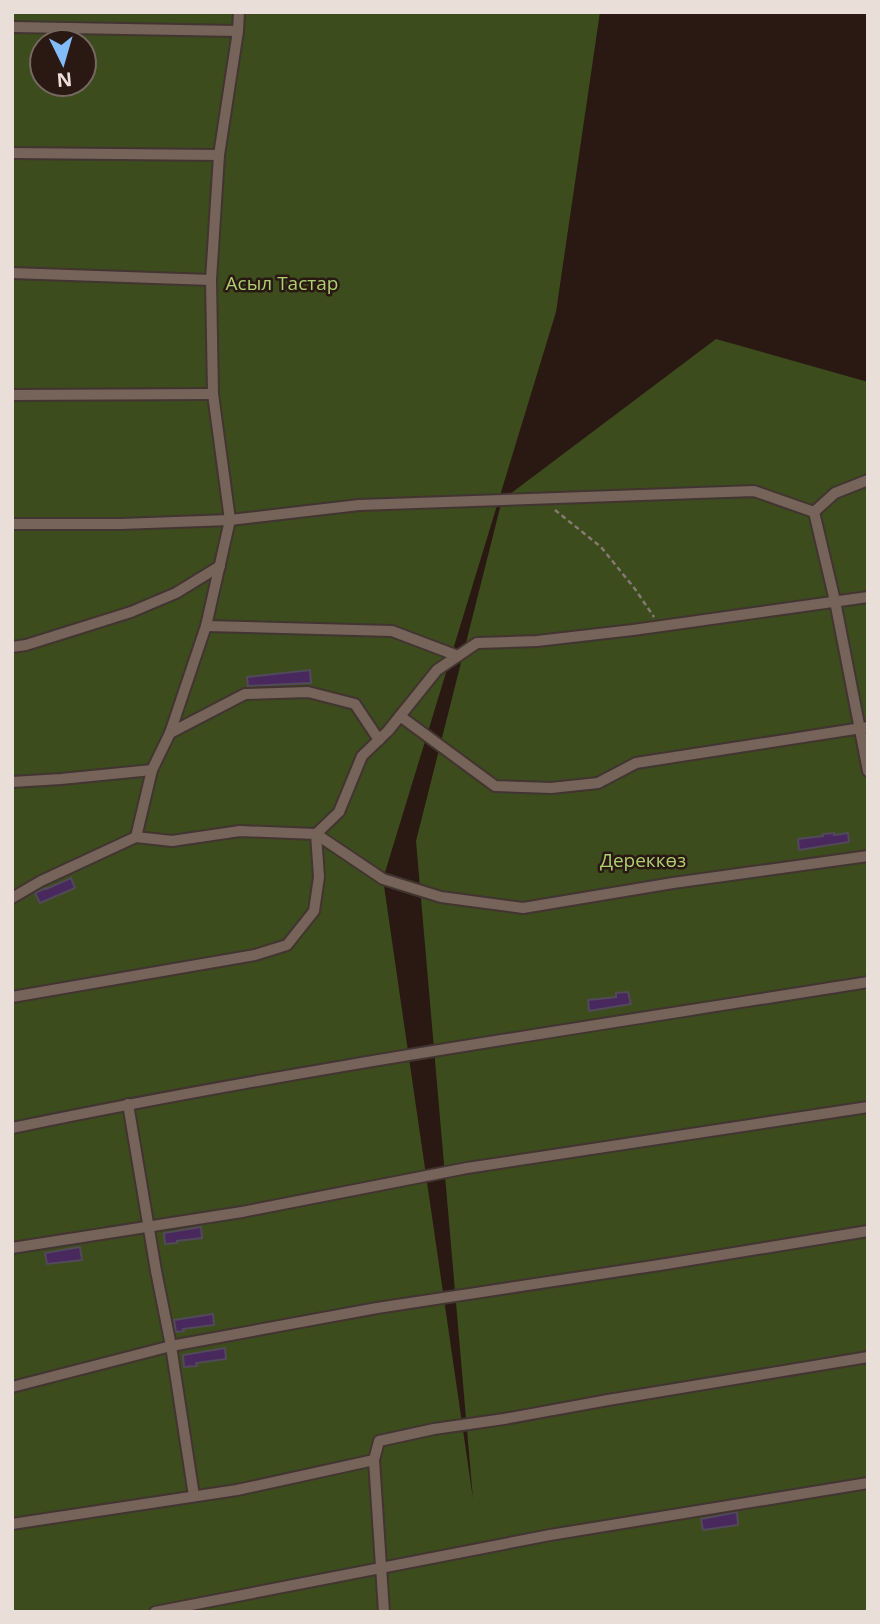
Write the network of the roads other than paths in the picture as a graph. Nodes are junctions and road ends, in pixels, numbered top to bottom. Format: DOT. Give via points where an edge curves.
graph roads {
  1 [pos="239,12"];
  2 [pos="12,27"];
  3 [pos="238,31"];
  4 [pos="12,153"];
  5 [pos="219,155"];
  6 [pos="12,273"];
  7 [pos="211,280"];
  8 [pos="213,394"];
  9 [pos="12,395"];
  10 [pos="868,480"];
  11 [pos="814,512"];
  12 [pos="230,520"];
  13 [pos="12,524"];
  14 [pos="220,566"];
  15 [pos="868,597"];
  16 [pos="835,601"];
  17 [pos="206,626"];
  18 [pos="12,647"];
  19 [pos="458,656"];
  20 [pos="400,716"];
  21 [pos="864,727"];
  22 [pos="170,733"];
  23 [pos="379,740"];
  24 [pos="152,770"];
  25 [pos="868,771"];
  26 [pos="12,782"];
  27 [pos="316,835"];
  28 [pos="136,837"];
  29 [pos="868,856"];
  30 [pos="12,898"];
  31 [pos="868,982"];
  32 [pos="12,997"];
  33 [pos="128,1104"];
  34 [pos="868,1107"];
  35 [pos="12,1128"];
  36 [pos="149,1226"];
  37 [pos="868,1231"];
  38 [pos="12,1248"];
  39 [pos="171,1346"];
  40 [pos="868,1357"];
  41 [pos="12,1387"];
  42 [pos="374,1460"];
  43 [pos="868,1483"];
  44 [pos="194,1496"];
  45 [pos="12,1523"];
  46 [pos="381,1569"];
  47 [pos="155,1612"];
  48 [pos="384,1612"];
  1 -- 3 [label="street"];
  2 -- 3 [label="street"];
  3 -- 5 [label="street"];
  4 -- 5 [label="street"];
  5 -- 7 [label="street"];
  6 -- 7 [label="street"];
  7 -- 8 [label="street"];
  8 -- 9 [label="street"];
  8 -- 12 [label="street"];
  10 -- 11 [label="street" via="835,493"];
  11 -- 12 [label="street" via="754,491 359,505"];
  11 -- 16 [label="street"];
  12 -- 13 [label="street"];
  12 -- 14 [label="street"];
  14 -- 17 [label="street"];
  14 -- 18 [label="street" via="176,593 131,612"];
  15 -- 16 [label="street"];
  16 -- 19 [label="street" via="537,641 477,643"];
  16 -- 21 [label="street"];
  17 -- 19 [label="street" via="391,631"];
  17 -- 22 [label="street"];
  19 -- 20 [label="street" via="437,670"];
  20 -- 21 [label="street" via="495,786 551,788 598,783 636,763"];
  20 -- 23 [label="street"];
  21 -- 25 [label="street"];
  22 -- 23 [label="street" via="245,694 307,692 355,704"];
  22 -- 24 [label="street"];
  23 -- 27 [label="street" via="362,756 339,812"];
  24 -- 26 [label="street"];
  24 -- 28 [label="street"];
  27 -- 28 [label="street" via="240,831 172,841"];
  27 -- 29 [label="street" via="383,878 441,897 523,908"];
  27 -- 32 [label="street" via="314,911 287,944 254,955"];
  28 -- 30 [label="street"];
  31 -- 33 [label="street"];
  33 -- 35 [label="street"];
  33 -- 36 [label="street"];
  34 -- 36 [label="street" via="467,1168"];
  36 -- 38 [label="street"];
  36 -- 39 [label="street"];
  37 -- 39 [label="street" via="377,1308"];
  39 -- 41 [label="street"];
  39 -- 44 [label="street"];
  40 -- 42 [label="street" via="434,1429 379,1441"];
  42 -- 44 [label="street"];
  42 -- 46 [label="street"];
  43 -- 46 [label="street" via="550,1535"];
  44 -- 45 [label="street"];
  46 -- 47 [label="street"];
  46 -- 48 [label="street"];
}
